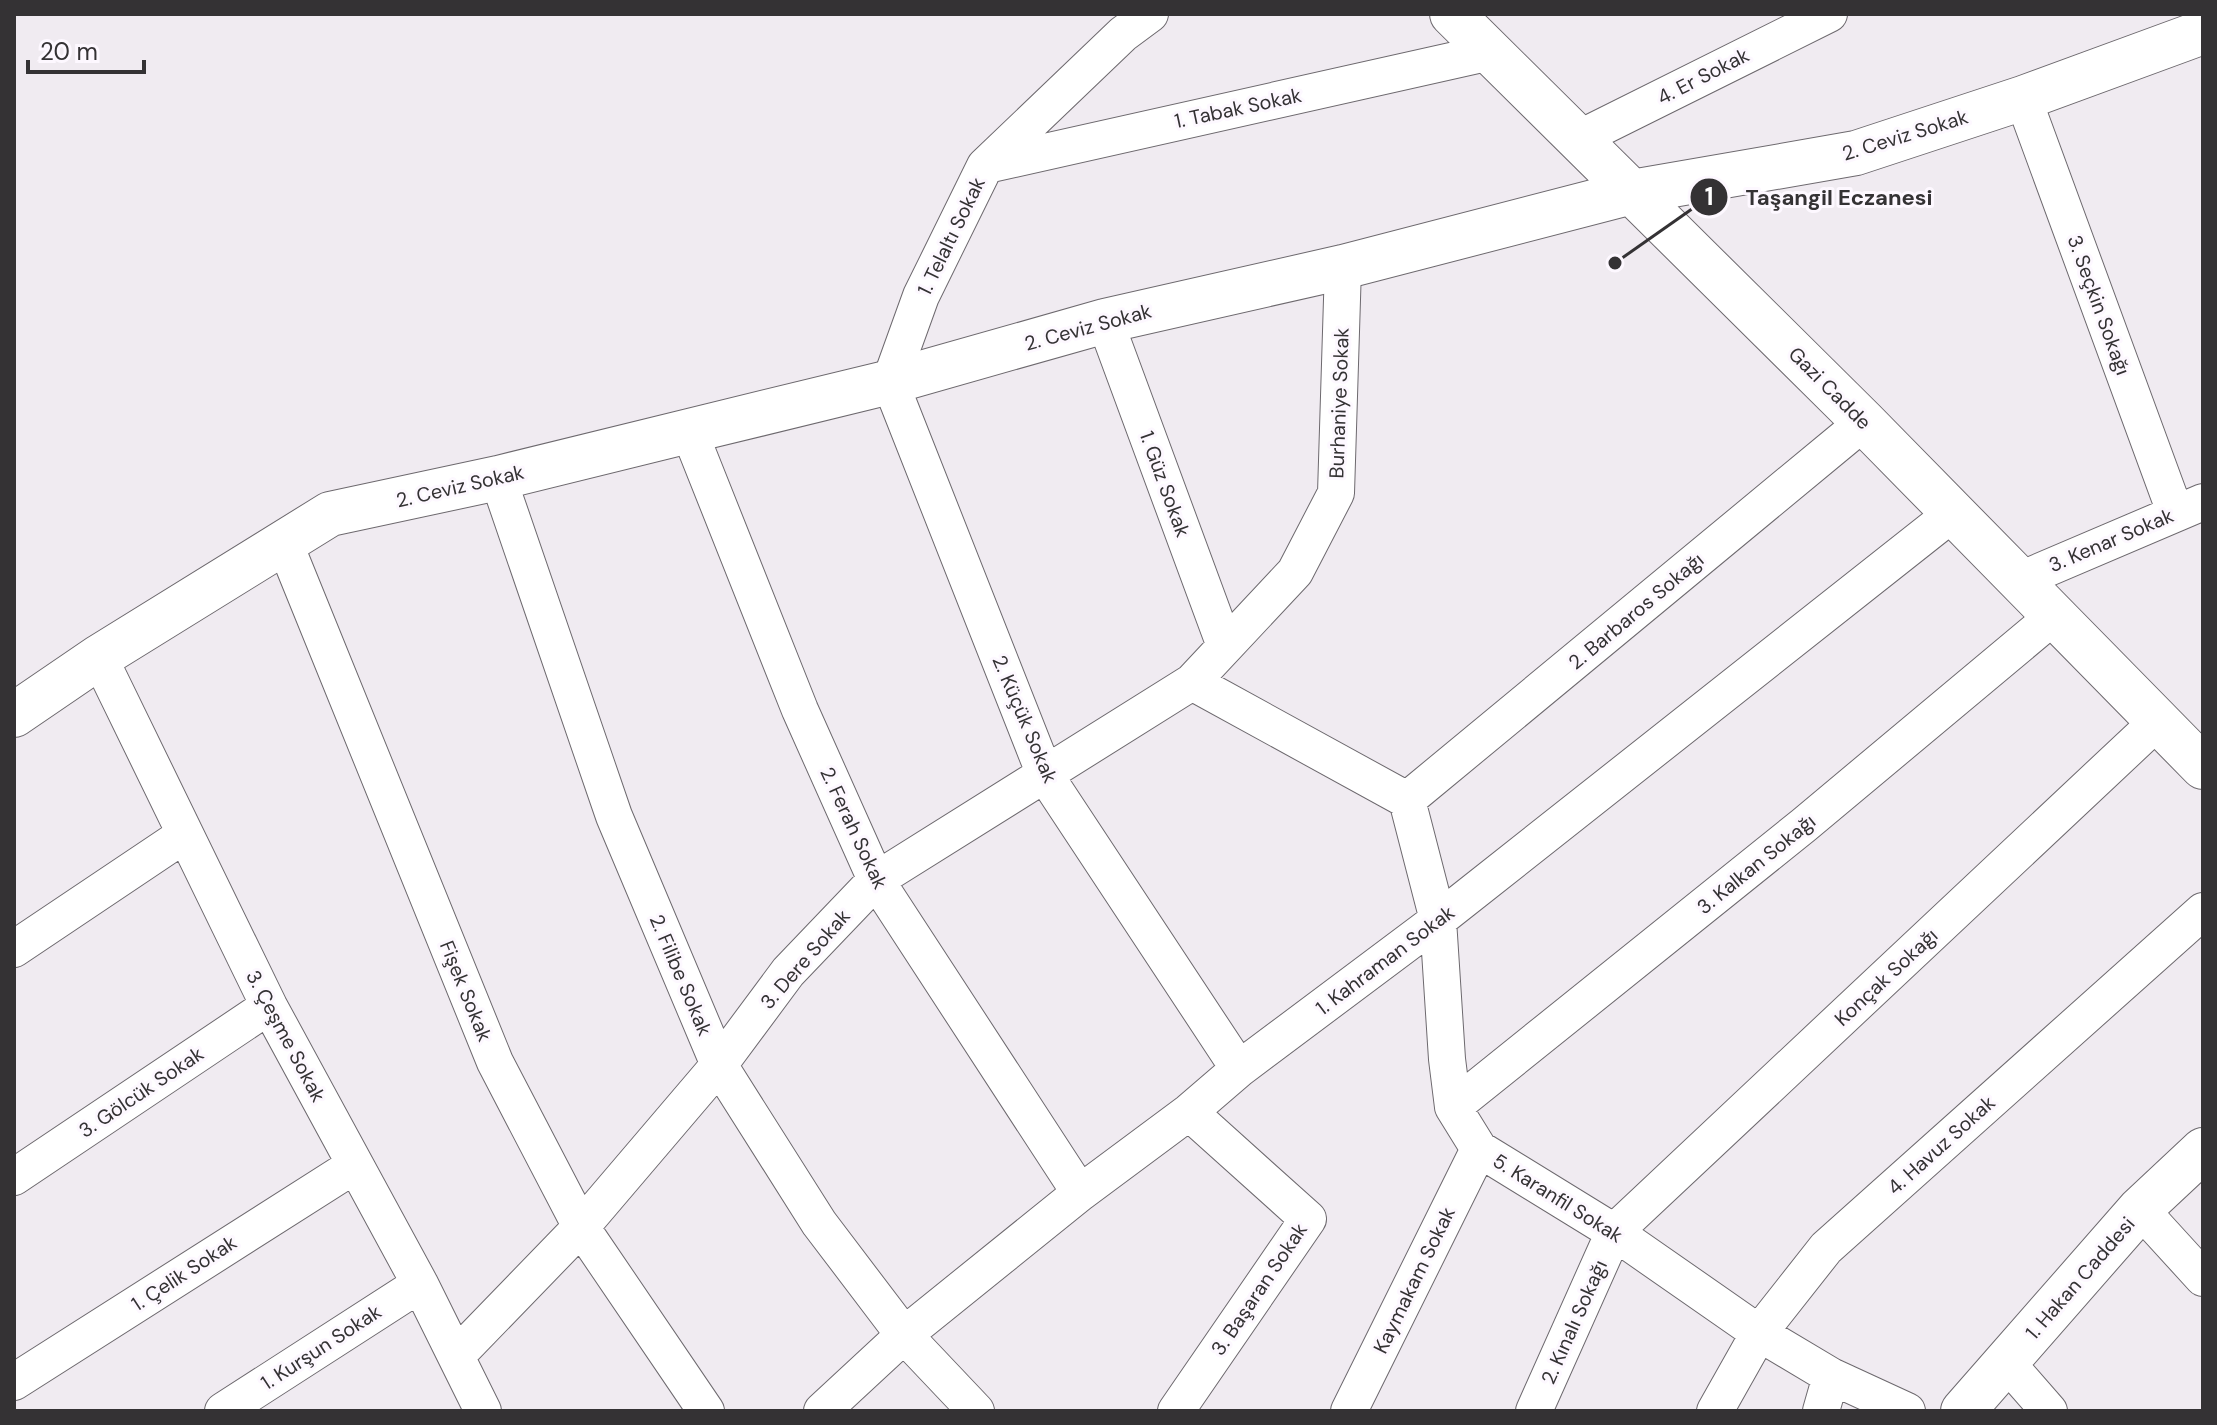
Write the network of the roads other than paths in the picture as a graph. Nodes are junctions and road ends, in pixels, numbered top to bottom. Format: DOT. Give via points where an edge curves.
graph roads {
  1 [pos="1150,14"];
  2 [pos="1829,14"];
  3 [pos="1473,26"];
  4 [pos="2203,32"];
  5 [pos="2023,98"];
  6 [pos="1578,139"];
  7 [pos="985,166"];
  8 [pos="1632,192"];
  9 [pos="1343,267"];
  10 [pos="1105,321"];
  11 [pos="890,382"];
  12 [pos="1864,422"];
  13 [pos="689,431"];
  14 [pos="498,478"];
  15 [pos="2189,507"];
  16 [pos="1953,513"];
  17 [pos="284,542"];
  18 [pos="2020,580"];
  19 [pos="2054,616"];
  20 [pos="1225,646"];
  21 [pos="99,657"];
  22 [pos="1192,682"];
  23 [pos="14,715"];
  24 [pos="2158,721"];
  25 [pos="2203,767"];
  26 [pos="1045,775"];
  27 [pos="1407,800"];
  28 [pos="184,835"];
  29 [pos="876,880"];
  30 [pos="2203,911"];
  31 [pos="1438,920"];
  32 [pos="14,949"];
  33 [pos="269,1006"];
  34 [pos="719,1065"];
  35 [pos="1239,1069"];
  36 [pos="1453,1107"];
  37 [pos="1189,1112"];
  38 [pos="1479,1149"];
  39 [pos="2203,1150"];
  40 [pos="355,1165"];
  41 [pos="14,1177"];
  42 [pos="1080,1193"];
  43 [pos="2140,1209"];
  44 [pos="581,1227"];
  45 [pos="1614,1232"];
  46 [pos="2203,1278"];
  47 [pos="420,1284"];
  48 [pos="1759,1333"];
  49 [pos="904,1335"];
  50 [pos="457,1355"];
  51 [pos="2006,1362"];
  52 [pos="1831,1376"];
  53 [pos="14,1382"];
  54 [pos="223,1411"];
  55 [pos="483,1411"];
  56 [pos="706,1411"];
  57 [pos="822,1411"];
  58 [pos="976,1411"];
  59 [pos="1176,1411"];
  60 [pos="1349,1411"];
  61 [pos="1534,1411"];
  62 [pos="1715,1411"];
  63 [pos="1821,1411"];
  64 [pos="1907,1411"];
  65 [pos="1963,1411"];
  66 [pos="2049,1411"];
  1 -- 7 [label="street, 1. Telaltı Sokak"];
  2 -- 6 [label="street, 4. Er Sokak"];
  3 -- 6 [label="main road, Gazi Cadde"];
  3 -- 7 [label="street, 1. Tabak Sokak"];
  4 -- 5 [label="main road, 2. Ceviz Sokak"];
  5 -- 8 [label="main road, 2. Ceviz Sokak" via="1856,153"];
  5 -- 15 [label="street, 3. Seçkin Sokağı"];
  6 -- 8 [label="main road, Gazi Cadde"];
  7 -- 11 [label="street, 1. Telaltı Sokak" via="921,296"];
  8 -- 9 [label="main road, 2. Ceviz Sokak"];
  8 -- 12 [label="main road, Gazi Cadde"];
  9 -- 10 [label="main road, 2. Ceviz Sokak"];
  9 -- 20 [label="street, Burhaniye Sokak" via="1336,493 1295,572"];
  10 -- 11 [label="main road, 2. Ceviz Sokak"];
  10 -- 20 [label="street, 1. Güz Sokak"];
  11 -- 13 [label="main road, 2. Ceviz Sokak"];
  11 -- 26 [label="street, 2. Küçük Sokak"];
  12 -- 16 [label="main road, Gazi Cadde"];
  12 -- 27 [label="street, 2. Barbaros Sokağı"];
  13 -- 14 [label="main road, 2. Ceviz Sokak"];
  13 -- 29 [label="street, 2. Ferah Sokak" via="800,710"];
  14 -- 17 [label="main road, 2. Ceviz Sokak" via="330,514"];
  14 -- 34 [label="street, 2. Filibe Sokak" via="614,816"];
  15 -- 18 [label="street, 3. Kenar Sokak"];
  16 -- 18 [label="main road, Gazi Cadde"];
  16 -- 31 [label="street, 1. Kahraman Sokak"];
  17 -- 21 [label="main road, 2. Ceviz Sokak"];
  17 -- 44 [label="street, Fişek Sokak" via="495,1062"];
  18 -- 19 [label="main road, Gazi Cadde"];
  19 -- 24 [label="main road, Gazi Cadde"];
  19 -- 36 [label="street, 3. Kalkan Sokağı"];
  20 -- 22 [label="street, 3. Dere Sokak"];
  21 -- 23 [label="main road, 2. Ceviz Sokak"];
  21 -- 28 [label="street, 3. Çeşme Sokak"];
  22 -- 26 [label="street, 3. Dere Sokak"];
  22 -- 27 [label="street"];
  24 -- 25 [label="main road, Gazi Cadde"];
  24 -- 45 [label="street, Konçak Sokağı"];
  26 -- 29 [label="street, 3. Dere Sokak"];
  26 -- 35 [label="street, 2. Küçük Sokak"];
  27 -- 31 [label="street, 5. Karanfil Sokak"];
  28 -- 32 [label="street"];
  28 -- 33 [label="street, 3. Çeşme Sokak"];
  29 -- 34 [label="street, 3. Dere Sokak" via="788,972"];
  29 -- 42 [label="street, 2. Ferah Sokak"];
  30 -- 48 [label="street, 4. Havuz Sokak" via="1826,1248"];
  31 -- 35 [label="street, 1. Kahraman Sokak"];
  31 -- 36 [label="street, 5. Karanfil Sokak"];
  33 -- 40 [label="street, 3. Çeşme Sokak"];
  33 -- 41 [label="street, 3. Gölcük Sokak"];
  34 -- 44 [label="street, 3. Dere Sokak"];
  34 -- 49 [label="street, 2. Filibe Sokak" via="819,1223"];
  35 -- 37 [label="street, 1. Kahraman Sokak"];
  36 -- 38 [label="street, 5. Karanfil Sokak"];
  37 -- 42 [label="street, 1. Kahraman Sokak"];
  37 -- 59 [label="street, 3. Başaran Sokak" via="1308,1219"];
  38 -- 45 [label="street, 5. Karanfil Sokak"];
  38 -- 60 [label="street, Kaymakam Sokak"];
  39 -- 43 [label="main road, 1. Hakan Caddesi"];
  40 -- 47 [label="street, 3. Çeşme Sokak"];
  40 -- 53 [label="street, 1. Çelik Sokak"];
  42 -- 49 [label="street, 1. Kahraman Sokak"];
  43 -- 46 [label="street"];
  43 -- 51 [label="main road, 1. Hakan Caddesi"];
  44 -- 50 [label="street, 3. Dere Sokak"];
  44 -- 56 [label="street, Fişek Sokak"];
  45 -- 48 [label="street, 5. Karanfil Sokak"];
  45 -- 61 [label="street, 2. Kınalı Sokağı"];
  47 -- 50 [label="street, 3. Çeşme Sokak"];
  47 -- 54 [label="street, 1. Kurşun Sokak"];
  48 -- 52 [label="street, 5. Karanfil Sokak"];
  48 -- 62 [label="street, 4. Havuz Sokak"];
  49 -- 57 [label="street, 1. Kahraman Sokak"];
  49 -- 58 [label="street, 2. Filibe Sokak"];
  50 -- 55 [label="street, 3. Çeşme Sokak"];
  51 -- 65 [label="main road, 1. Hakan Caddesi"];
  51 -- 66 [label="street"];
  52 -- 63 [label="street"];
  52 -- 64 [label="street, 5. Karanfil Sokak"];
}
